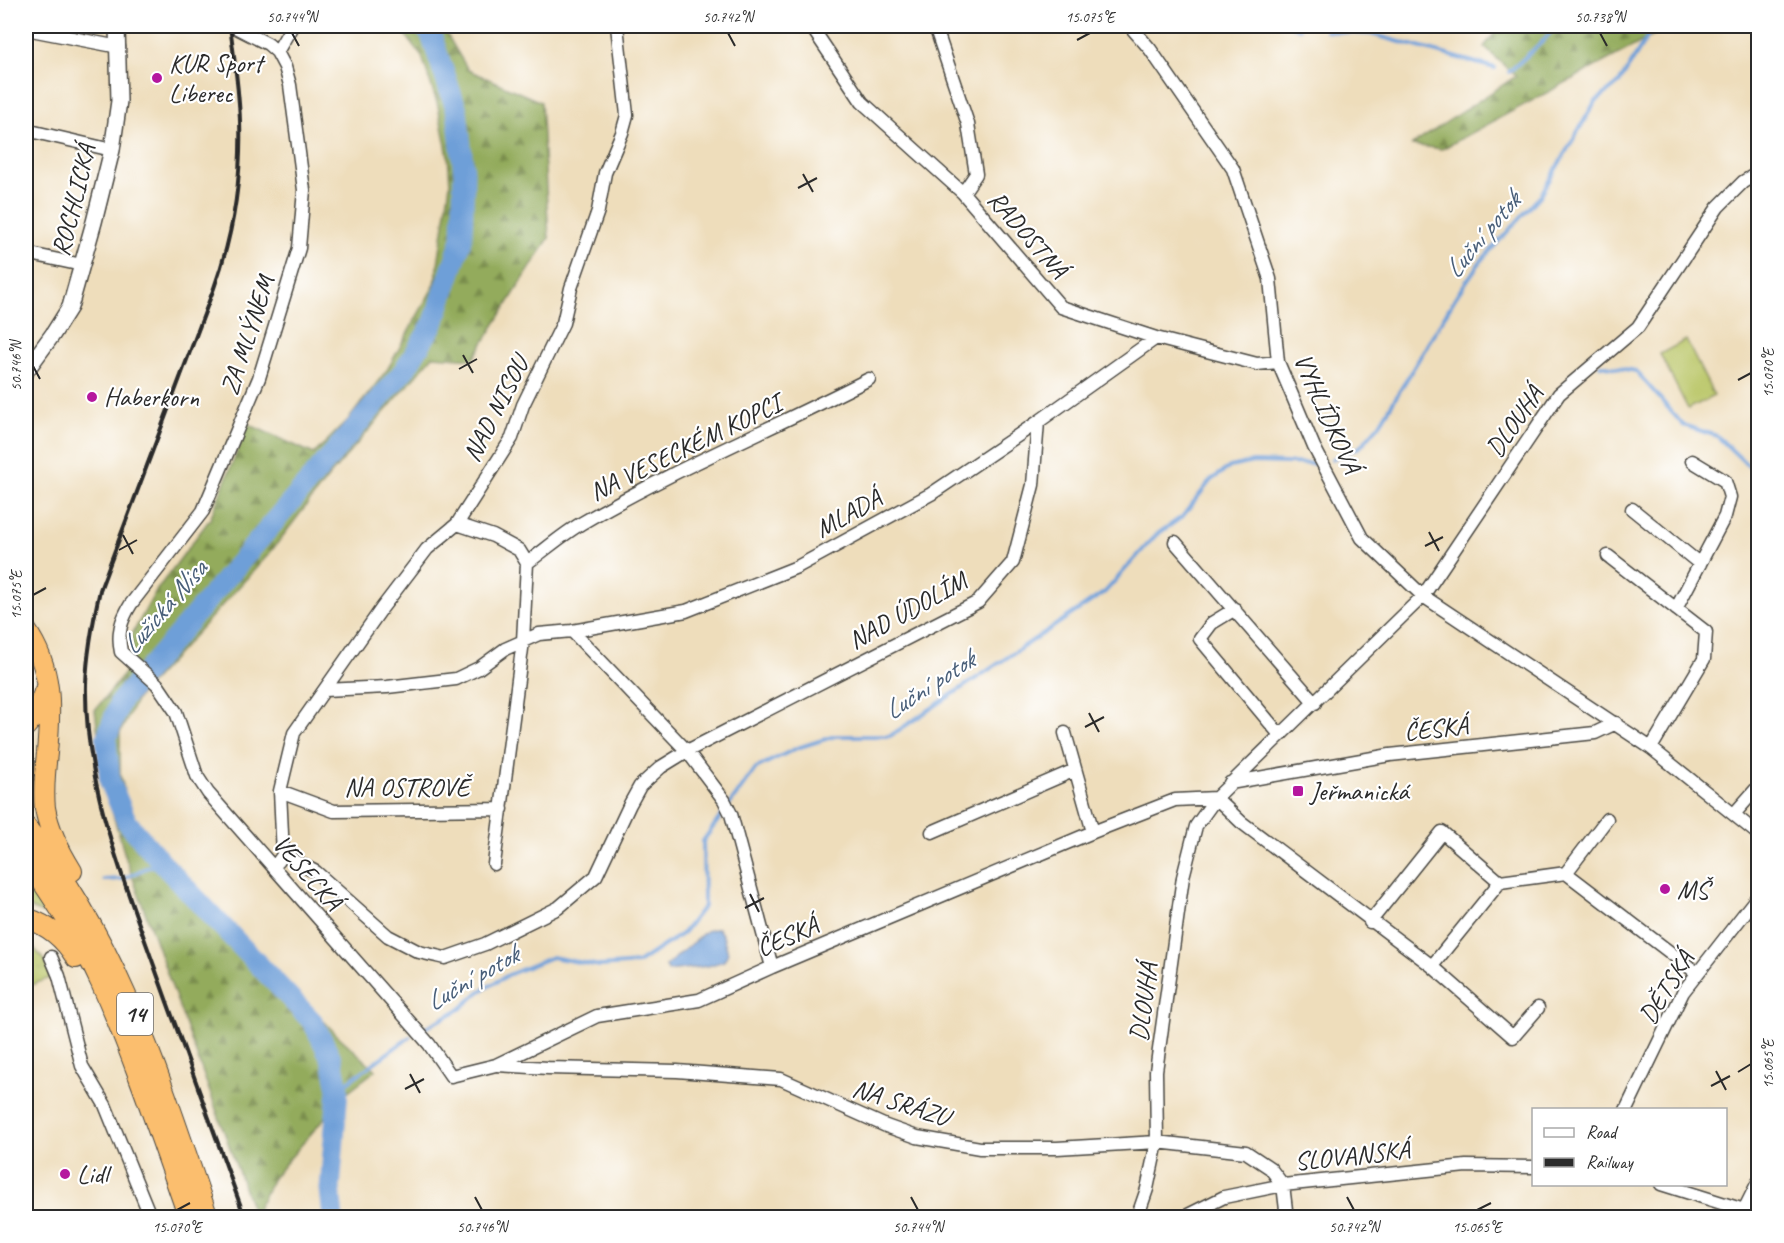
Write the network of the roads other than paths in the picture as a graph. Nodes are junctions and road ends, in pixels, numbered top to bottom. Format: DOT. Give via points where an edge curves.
graph roads {
  1 [pos="117,26"];
  2 [pos="233,26"];
  3 [pos="292,26"];
  4 [pos="617,26"];
  5 [pos="811,26"];
  6 [pos="935,26"];
  7 [pos="1130,26"];
  8 [pos="26,29"];
  9 [pos="119,47"];
  10 [pos="277,52"];
  11 [pos="26,130"];
  12 [pos="112,150"];
  13 [pos="1758,173"];
  14 [pos="963,193"];
  15 [pos="26,253"];
  16 [pos="82,265"];
  17 [pos="1156,338"];
  18 [pos="1278,362"];
  19 [pos="26,370"];
  20 [pos="869,379"];
  21 [pos="1038,422"];
  22 [pos="1692,461"];
  23 [pos="1632,508"];
  24 [pos="457,524"];
  25 [pos="1175,542"];
  26 [pos="1608,556"];
  27 [pos="527,563"];
  28 [pos="1700,564"];
  29 [pos="1424,596"];
  30 [pos="1235,609"];
  31 [pos="1676,609"];
  32 [pos="26,630"];
  33 [pos="572,631"];
  34 [pos="523,641"];
  35 [pos="124,655"];
  36 [pos="47,681"];
  37 [pos="325,690"];
  38 [pos="1315,703"];
  39 [pos="1616,723"];
  40 [pos="26,726"];
  41 [pos="1065,733"];
  42 [pos="1280,735"];
  43 [pos="1651,748"];
  44 [pos="687,751"];
  45 [pos="1075,770"];
  46 [pos="1230,783"];
  47 [pos="1758,787"];
  48 [pos="280,791"];
  49 [pos="1216,798"];
  50 [pos="502,808"];
  51 [pos="1734,814"];
  52 [pos="1607,819"];
  53 [pos="26,827"];
  54 [pos="932,832"];
  55 [pos="1093,832"];
  56 [pos="1758,834"];
  57 [pos="283,855"];
  58 [pos="26,858"];
  59 [pos="494,864"];
  60 [pos="274,867"];
  61 [pos="1566,873"];
  62 [pos="1500,882"];
  63 [pos="1758,896"];
  64 [pos="26,918"];
  65 [pos="1370,921"];
  66 [pos="51,957"];
  67 [pos="1432,966"];
  68 [pos="772,967"];
  69 [pos="1698,974"];
  70 [pos="125,991"];
  71 [pos="1538,1008"];
  72 [pos="496,1065"];
  73 [pos="145,1095"];
  74 [pos="1627,1108"];
  75 [pos="1157,1142"];
  76 [pos="1532,1167"];
  77 [pos="1758,1182"];
  78 [pos="1283,1185"];
  79 [pos="1664,1186"];
  80 [pos="1749,1214"];
  81 [pos="151,1218"];
  82 [pos="189,1218"];
  83 [pos="208,1218"];
  84 [pos="1137,1218"];
  85 [pos="1182,1218"];
  86 [pos="1287,1218"];
  1 -- 9 [label="street, ROCHLICKÁ"];
  2 -- 10 [label="street"];
  3 -- 10 [label="street"];
  4 -- 24 [label="street, NAD NISOU" via="627,115 605,172 598,212 563,323 523,405 512,438"];
  5 -- 14 [label="street, RADOSTNÁ" via="862,102"];
  6 -- 14 [label="street" via="968,124 976,174"];
  7 -- 18 [label="street, VYHLÍDKOVÁ" via="1233,169 1270,279"];
  8 -- 9 [label="street"];
  9 -- 12 [label="street, ROCHLICKÁ" via="119,101"];
  10 -- 35 [label="street, ZA MLÝNEM" via="290,85 304,190 299,248 259,378 203,511 131,603 119,629"];
  11 -- 12 [label="street"];
  12 -- 16 [label="street, ROCHLICKÁ"];
  13 -- 29 [label="street, DLOUHÁ" via="1743,182 1719,207 1638,327 1559,394"];
  14 -- 17 [label="street, RADOSTNÁ" via="1061,307"];
  15 -- 16 [label="street"];
  16 -- 19 [label="street, ROCHLICKÁ" via="70,307"];
  17 -- 18 [label="street, RADOSTNÁ" via="1257,364"];
  17 -- 21 [label="street, MLADÁ"];
  18 -- 29 [label="street, VYHLÍDKOVÁ" via="1314,447 1362,538"];
  20 -- 27 [label="street, NA VESECKÉM KOPCI" via="580,524"];
  21 -- 33 [label="street, MLADÁ" via="931,494 797,567 686,610"];
  21 -- 44 [label="street, NAD ÚDOLÍM" via="1033,485 1013,562 978,602"];
  22 -- 28 [label="street" via="1725,480 1730,497 1725,516"];
  23 -- 28 [label="street"];
  24 -- 27 [label="street" via="519,550"];
  24 -- 37 [label="street, NAD NISOU" via="427,549"];
  25 -- 30 [label="street"];
  26 -- 31 [label="street"];
  27 -- 34 [label="street, NA OSTROVĚ"];
  28 -- 31 [label="street"];
  29 -- 38 [label="street, DLOUHÁ"];
  29 -- 39 [label="street, VYHLÍDKOVÁ"];
  30 -- 38 [label="street"];
  30 -- 42 [label="street" via="1212,623 1200,639"];
  31 -- 43 [label="street" via="1706,632 1704,659"];
  32 -- 36 [label="highway" via="43,661"];
  33 -- 34 [label="street, MLADÁ" via="539,634"];
  33 -- 44 [label="street"];
  34 -- 37 [label="street" via="456,679"];
  34 -- 50 [label="street, NA OSTROVĚ"];
  35 -- 60 [label="street, VESECKÁ" via="157,684 176,712 197,776 208,793"];
  36 -- 40 [label="highway" via="36,714"];
  36 -- 70 [label="highway" via="45,808 54,837 119,966"];
  37 -- 48 [label="street, NAD NISOU" via="294,733"];
  38 -- 42 [label="street, DLOUHÁ"];
  39 -- 43 [label="street"];
  39 -- 46 [label="street, ČESKÁ" via="1595,733 1390,755"];
  41 -- 45 [label="street"];
  42 -- 46 [label="street, DLOUHÁ"];
  43 -- 51 [label="street"];
  44 -- 57 [label="street, NAD ÚDOLÍM" via="640,786 596,876 558,908 485,944 445,958 419,952 388,936 316,872"];
  44 -- 68 [label="street" via="731,814"];
  45 -- 54 [label="street"];
  45 -- 55 [label="street"];
  46 -- 49 [label="street"];
  47 -- 51 [label="street"];
  48 -- 50 [label="street, NA OSTROVĚ" via="334,810"];
  48 -- 57 [label="street, NAD NISOU"];
  49 -- 55 [label="street, ČESKÁ" via="1174,800"];
  49 -- 65 [label="street" via="1241,822"];
  49 -- 75 [label="street, DLOUHÁ" via="1196,826 1184,877 1156,1071"];
  50 -- 59 [label="street, NA OSTROVĚ"];
  51 -- 56 [label="street"];
  52 -- 61 [label="street"];
  53 -- 70 [label="highway, 14" via="72,891"];
  55 -- 68 [label="street, ČESKÁ"];
  57 -- 60 [label="street"];
  58 -- 73 [label="highway, 14" via="100,981"];
  60 -- 72 [label="street, VESECKÁ" via="429,1044 451,1076"];
  61 -- 62 [label="street"];
  61 -- 69 [label="street"];
  62 -- 65 [label="street" via="1442,832"];
  62 -- 67 [label="street"];
  63 -- 69 [label="street, DĚTSKÁ"];
  64 -- 73 [label="highway" via="52,930 69,946"];
  65 -- 67 [label="street"];
  66 -- 81 [label="street" via="82,1066 105,1106"];
  67 -- 71 [label="street" via="1513,1037"];
  68 -- 72 [label="street, ČESKÁ" via="699,1000 597,1016"];
  69 -- 74 [label="street, DĚTSKÁ" via="1683,992"];
  70 -- 83 [label="highway, 14"];
  72 -- 75 [label="street, NA SRÁZU" via="781,1079 916,1137 980,1148"];
  73 -- 82 [label="highway, 14"];
  75 -- 78 [label="street, NA SRÁZU" via="1246,1152 1270,1168"];
  75 -- 84 [label="street, DLOUHÁ"];
  76 -- 78 [label="street, SLOVANSKÁ" via="1466,1166"];
  77 -- 80 [label="street"];
  78 -- 85 [label="street, SLOVANSKÁ" via="1224,1197"];
  78 -- 86 [label="street"];
  79 -- 80 [label="street"];
}
